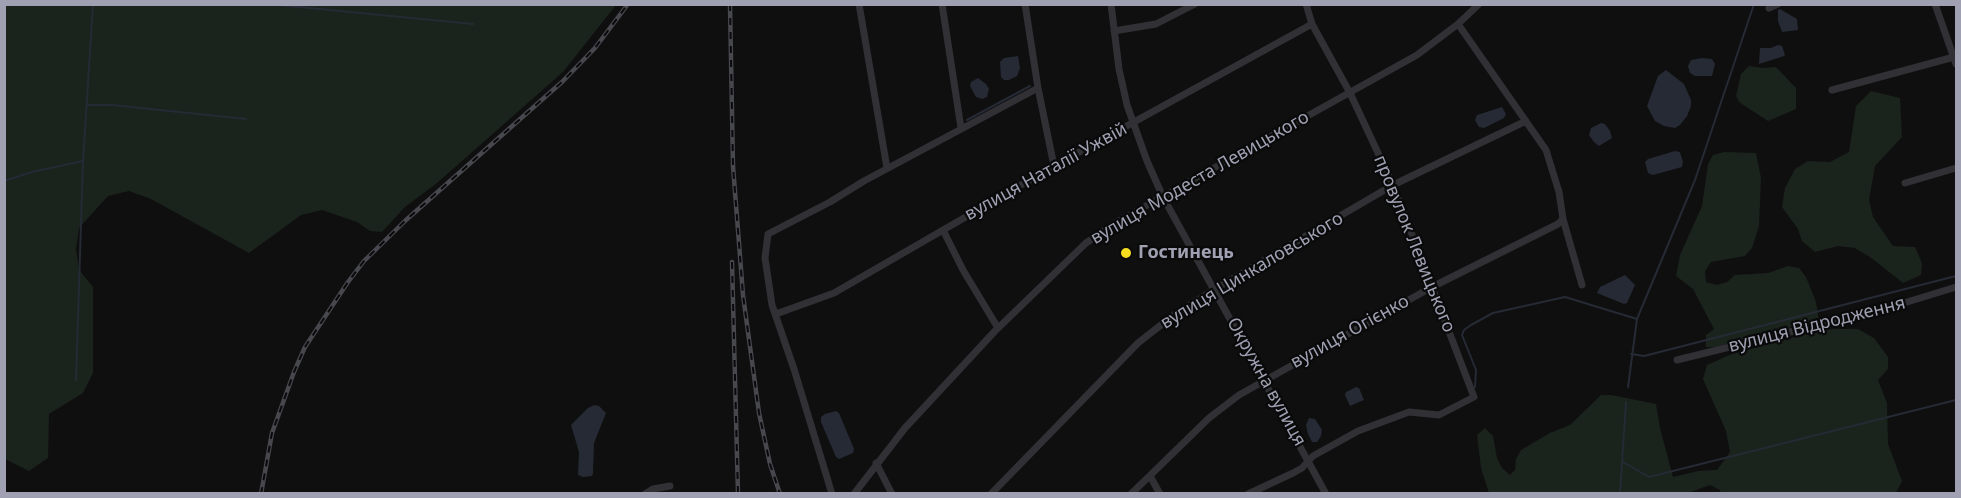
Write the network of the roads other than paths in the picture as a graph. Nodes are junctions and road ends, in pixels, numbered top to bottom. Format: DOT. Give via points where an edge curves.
graph roads {
  1 [pos="859,4"];
  2 [pos="942,4"];
  3 [pos="1025,4"];
  4 [pos="1111,4"];
  5 [pos="1195,4"];
  6 [pos="1306,4"];
  7 [pos="1479,4"];
  8 [pos="1778,4"];
  9 [pos="1935,4"];
  10 [pos="1769,8"];
  11 [pos="1312,24"];
  12 [pos="1458,24"];
  13 [pos="1114,32"];
  14 [pos="1955,60"];
  15 [pos="1038,88"];
  16 [pos="1832,90"];
  17 [pos="1350,93"];
  18 [pos="1526,121"];
  19 [pos="1132,123"];
  20 [pos="961,128"];
  21 [pos="1054,166"];
  22 [pos="887,168"];
  23 [pos="1956,168"];
  24 [pos="1905,183"];
  25 [pos="1393,185"];
  26 [pos="1163,197"];
  27 [pos="1563,219"];
  28 [pos="943,230"];
  29 [pos="1582,285"];
  30 [pos="1432,287"];
  31 [pos="1956,287"];
  32 [pos="1215,289"];
  33 [pos="776,314"];
  34 [pos="998,328"];
  35 [pos="1677,360"];
  36 [pos="1264,380"];
  37 [pos="1308,460"];
  38 [pos="876,463"];
  39 [pos="1150,476"];
  40 [pos="670,486"];
  41 [pos="645,494"];
  42 [pos="832,494"];
  43 [pos="854,494"];
  44 [pos="892,494"];
  45 [pos="991,494"];
  46 [pos="1131,494"];
  47 [pos="1160,494"];
  48 [pos="1248,494"];
  49 [pos="1326,494"];
  1 -- 22 [label="street"];
  2 -- 20 [label="street"];
  3 -- 15 [label="street"];
  4 -- 13 [label="street, Окружна вулиця"];
  5 -- 13 [label="street" via="1156,24"];
  6 -- 11 [label="street, провулок Левицького"];
  7 -- 12 [label="street, вулиця Модеста Левицького"];
  8 -- 10 [label="street"];
  9 -- 14 [label="street"];
  11 -- 17 [label="street, провулок Левицького"];
  11 -- 19 [label="street, вулиця Наталії Ужвій"];
  12 -- 17 [label="street, вулиця Модеста Левицького" via="1416,55"];
  12 -- 18 [label="street"];
  13 -- 19 [label="street, Окружна вулиця"];
  14 -- 16 [label="street"];
  15 -- 20 [label="street"];
  15 -- 21 [label="street"];
  17 -- 25 [label="street, провулок Левицького"];
  17 -- 26 [label="street, вулиця Модеста Левицького"];
  18 -- 25 [label="street, вулиця Цинкаловського"];
  18 -- 27 [label="street" via="1546,150"];
  19 -- 21 [label="street, вулиця Наталії Ужвій"];
  19 -- 26 [label="street, Окружна вулиця"];
  20 -- 22 [label="street"];
  21 -- 28 [label="street, вулиця Наталії Ужвій"];
  22 -- 33 [label="street" via="768,234 765,258"];
  23 -- 24 [label="street"];
  25 -- 30 [label="street, провулок Левицького"];
  25 -- 32 [label="street, вулиця Цинкаловського"];
  26 -- 32 [label="street, Окружна вулиця"];
  26 -- 34 [label="street, вулиця Модеста Левицького" via="1086,243"];
  27 -- 29 [label="street"];
  27 -- 30 [label="street, вулиця Огієнко"];
  28 -- 33 [label="street, вулиця Наталії Ужвій" via="834,293"];
  28 -- 34 [label="street"];
  30 -- 36 [label="street, вулиця Огієнко"];
  30 -- 37 [label="street, провулок Левицького" via="1474,397 1439,415 1409,412 1383,421"];
  31 -- 35 [label="street, вулиця Відродження" via="1892,307"];
  32 -- 36 [label="street, Окружна вулиця"];
  32 -- 45 [label="street, вулиця Цинкаловського" via="1174,314 1138,343"];
  33 -- 42 [label="street"];
  34 -- 38 [label="street, вулиця Модеста Левицького"];
  36 -- 37 [label="street, Окружна вулиця"];
  36 -- 39 [label="street, вулиця Огієнко" via="1209,418"];
  37 -- 48 [label="street" via="1302,468"];
  37 -- 49 [label="street, Окружна вулиця"];
  38 -- 43 [label="street, вулиця Модеста Левицького"];
  38 -- 44 [label="street"];
  39 -- 46 [label="street, вулиця Огієнко"];
  39 -- 47 [label="street"];
  40 -- 41 [label="street"];
}
